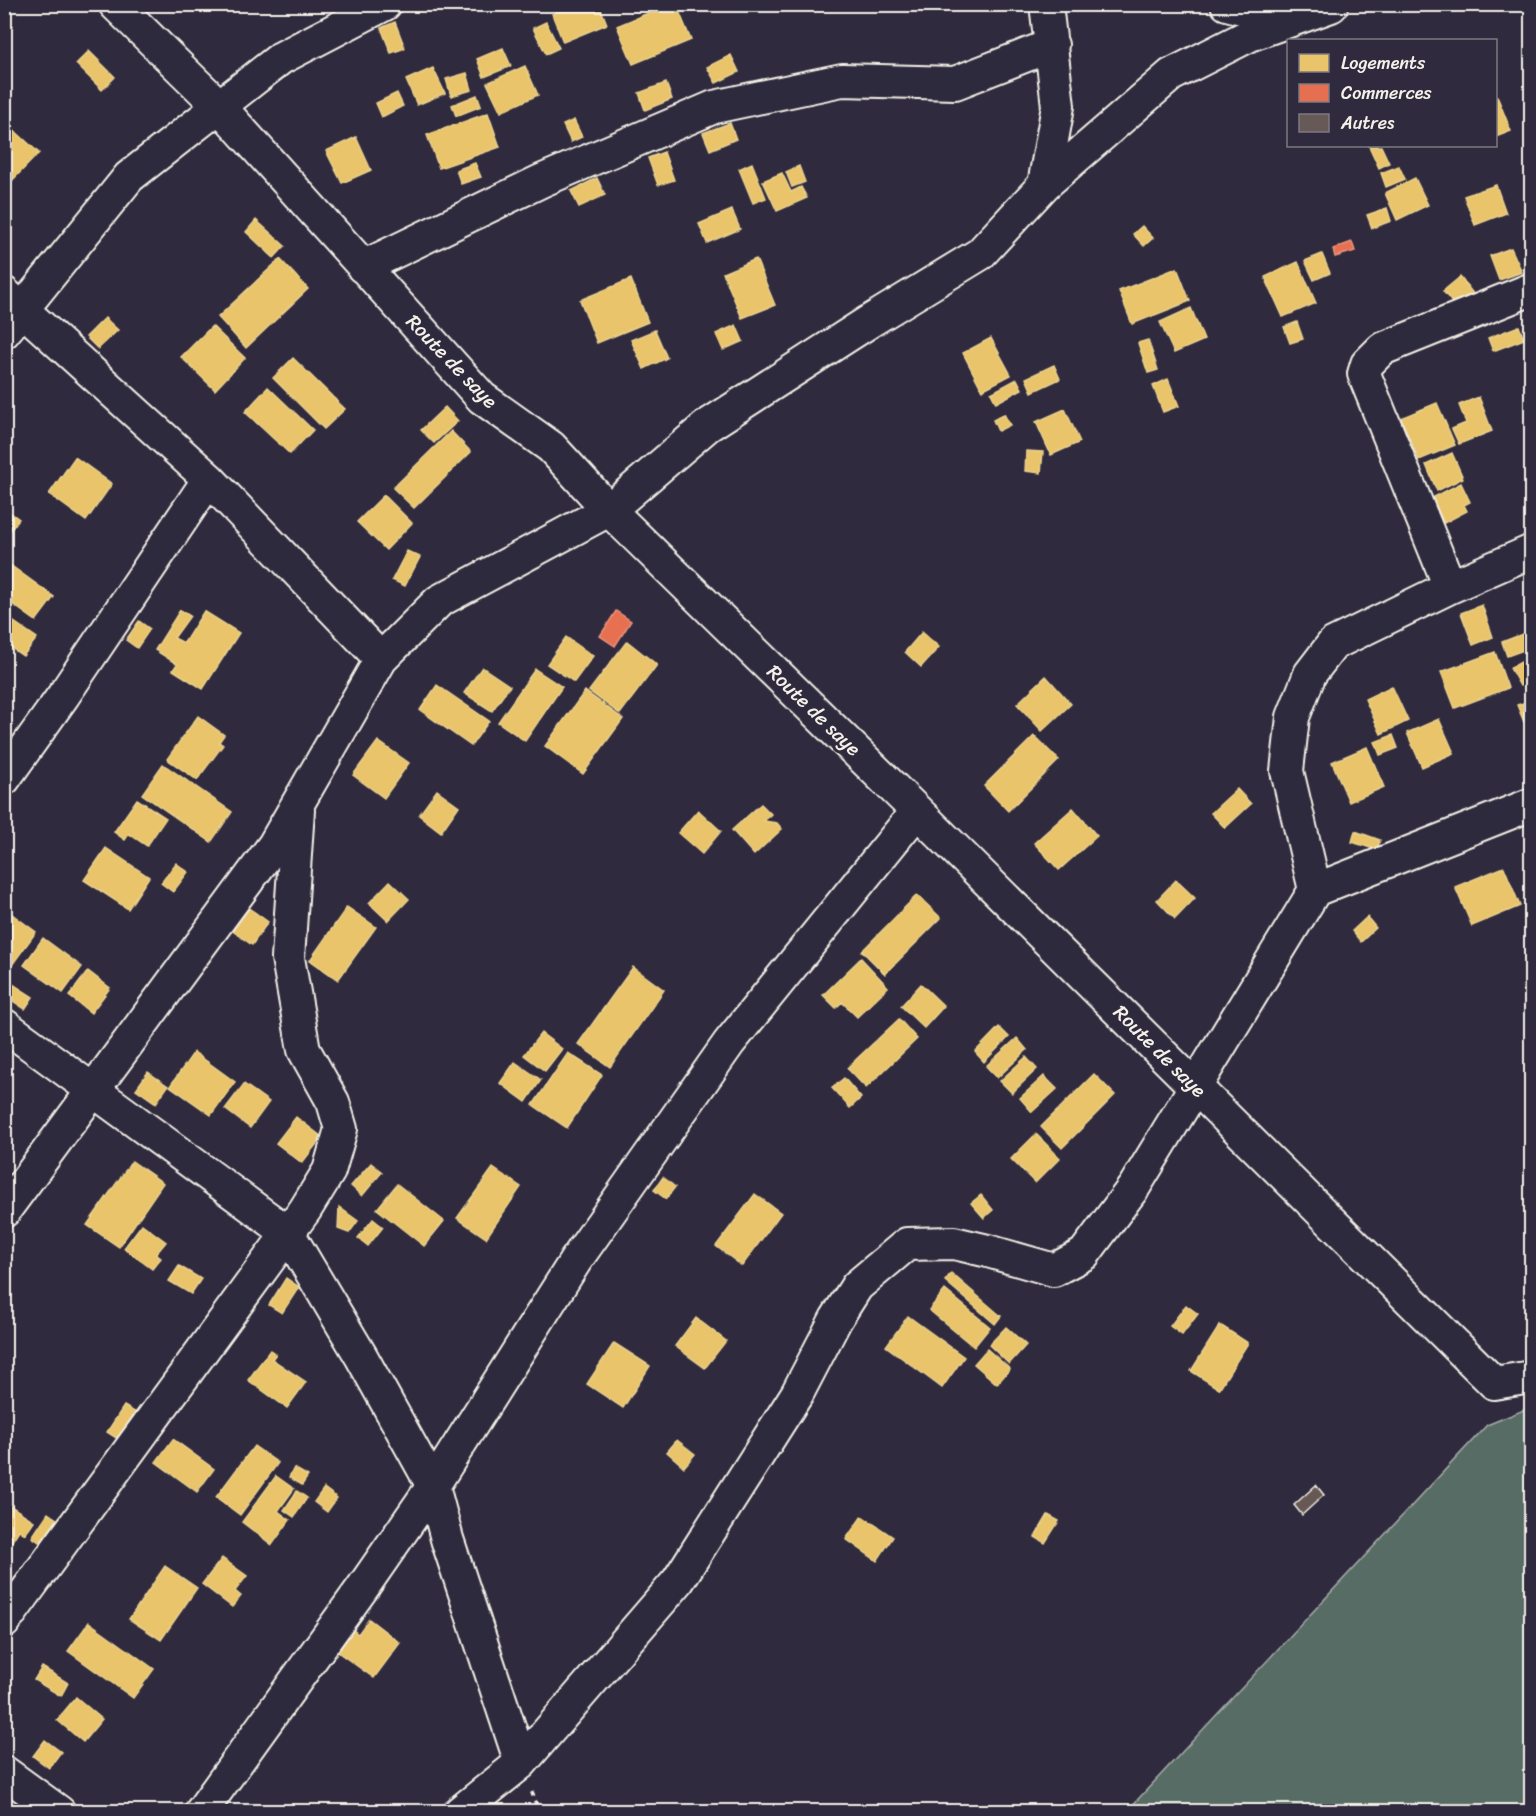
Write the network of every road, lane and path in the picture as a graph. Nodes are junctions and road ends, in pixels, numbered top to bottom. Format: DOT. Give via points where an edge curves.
graph roads {
  1 [pos="115,4"];
  2 [pos="385,4"];
  3 [pos="1046,4"];
  4 [pos="1227,4"];
  5 [pos="1342,5"];
  6 [pos="1052,45"];
  7 [pos="219,106"];
  8 [pos="1044,185"];
  9 [pos="363,267"];
  10 [pos="1532,289"];
  11 [pos="10,312"];
  12 [pos="209,478"];
  13 [pos="609,510"];
  14 [pos="1532,551"];
  15 [pos="1450,587"];
  16 [pos="381,659"];
  17 [pos="4,779"];
  18 [pos="298,804"];
  19 [pos="1532,804"];
  20 [pos="917,811"];
  21 [pos="1315,890"];
  22 [pos="4,1025"];
  23 [pos="1196,1088"];
  24 [pos="94,1090"];
  25 [pos="4,1211"];
  26 [pos="288,1233"];
  27 [pos="1532,1377"];
  28 [pos="433,1486"];
  29 [pos="4,1622"];
  30 [pos="521,1763"];
  31 [pos="4,1773"];
  32 [pos="59,1812"];
  33 [pos="201,1812"];
  34 [pos="460,1812"];
  1 -- 7 [label="street, Route de saye"];
  2 -- 7 [label="street" via="281,58"];
  3 -- 6 [label="street"];
  4 -- 5 [label="street" via="1238,8"];
  5 -- 8 [label="street" via="1252,34 1171,75"];
  6 -- 8 [label="street" via="1058,106"];
  6 -- 9 [label="street" via="955,82 842,80 714,107 541,181"];
  7 -- 9 [label="street, Route de saye"];
  7 -- 11 [label="street" via="129,177"];
  8 -- 13 [label="street" via="980,254 707,426"];
  9 -- 13 [label="street, Route de saye" via="482,398 550,447"];
  10 -- 15 [label="street" via="1382,350 1367,364 1364,374"];
  11 -- 12 [label="street"];
  12 -- 16 [label="street"];
  12 -- 17 [label="street"];
  13 -- 16 [label="street" via="439,601"];
  13 -- 20 [label="street, Route de saye"];
  14 -- 15 [label="street"];
  15 -- 21 [label="street" via="1333,644 1310,674 1293,717 1287,771"];
  16 -- 18 [label="street"];
  18 -- 24 [label="street" via="274,845"];
  18 -- 26 [label="street" via="288,958 304,1050 333,1102 341,1129 330,1171"];
  19 -- 21 [label="street"];
  20 -- 23 [label="street, Route de saye"];
  20 -- 28 [label="street" via="729,1043 576,1260"];
  21 -- 23 [label="street"];
  22 -- 24 [label="street"];
  23 -- 27 [label="street, Route de saye" via="1494,1383"];
  23 -- 30 [label="street" via="1134,1187 1084,1254 1054,1270 954,1243 907,1244 857,1286 797,1394 678,1581"];
  24 -- 25 [label="street"];
  24 -- 26 [label="street"];
  26 -- 28 [label="street"];
  26 -- 29 [label="street"];
  28 -- 30 [label="street"];
  28 -- 33 [label="street"];
  30 -- 34 [label="street"];
  31 -- 32 [label="street"];
}
